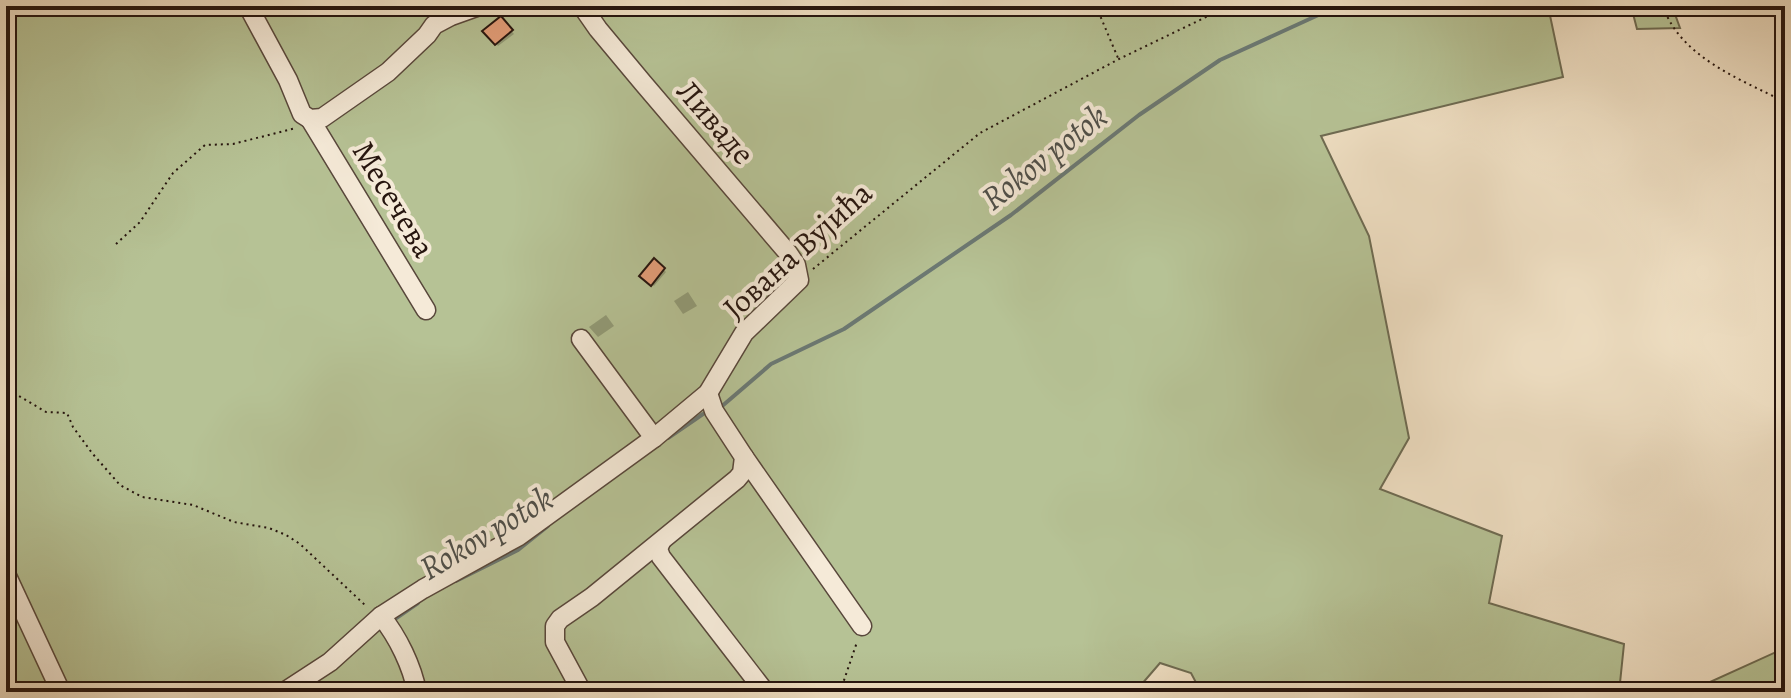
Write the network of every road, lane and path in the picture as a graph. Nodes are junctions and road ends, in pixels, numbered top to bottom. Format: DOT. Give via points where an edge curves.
graph roads {
  1 [pos="248,6"];
  2 [pos="479,6"];
  3 [pos="582,6"];
  4 [pos="1096,6"];
  5 [pos="1229,6"];
  6 [pos="1663,6"];
  7 [pos="1119,59"];
  8 [pos="1785,102"];
  9 [pos="310,119"];
  10 [pos="116,244"];
  11 [pos="799,280"];
  12 [pos="426,310"];
  13 [pos="581,339"];
  14 [pos="6,384"];
  15 [pos="708,393"];
  16 [pos="654,438"];
  17 [pos="744,457"];
  18 [pos="661,542"];
  19 [pos="6,574"];
  20 [pos="386,622"];
  21 [pos="862,626"];
  22 [pos="762,688"];
  23 [pos="61,692"];
  24 [pos="284,692"];
  25 [pos="417,692"];
  26 [pos="582,692"];
  27 [pos="840,692"];
  1 -- 9 [label="street, Месечева" via="302,114"];
  2 -- 9 [label="street, Месечева" via="434,25 388,72 322,118"];
  3 -- 11 [label="street, Ливаде" via="788,253"];
  4 -- 7 [label="path"];
  5 -- 7 [label="path, Јована Вујића"];
  6 -- 8 [label="path" via="1687,45"];
  7 -- 11 [label="path, Јована Вујића" via="980,133"];
  9 -- 10 [label="path" via="246,141 205,145 173,173 140,222"];
  9 -- 12 [label="street, Месечева"];
  11 -- 15 [label="street, Јована Вујића" via="744,333"];
  13 -- 16 [label="street"];
  14 -- 20 [label="path" via="46,412 67,413 120,485 142,497 193,505 286,535"];
  15 -- 16 [label="street, Јована Вујића"];
  15 -- 17 [label="street"];
  16 -- 20 [label="street, Јована Вујића" via="519,536 423,589"];
  17 -- 18 [label="street" via="737,479"];
  17 -- 21 [label="street"];
  18 -- 22 [label="street" via="661,557"];
  18 -- 26 [label="street" via="555,626 555,642"];
  19 -- 23 [label="street"];
  20 -- 24 [label="street, Јована Вујића"];
  20 -- 25 [label="street"];
  21 -- 27 [label="path"];
}
